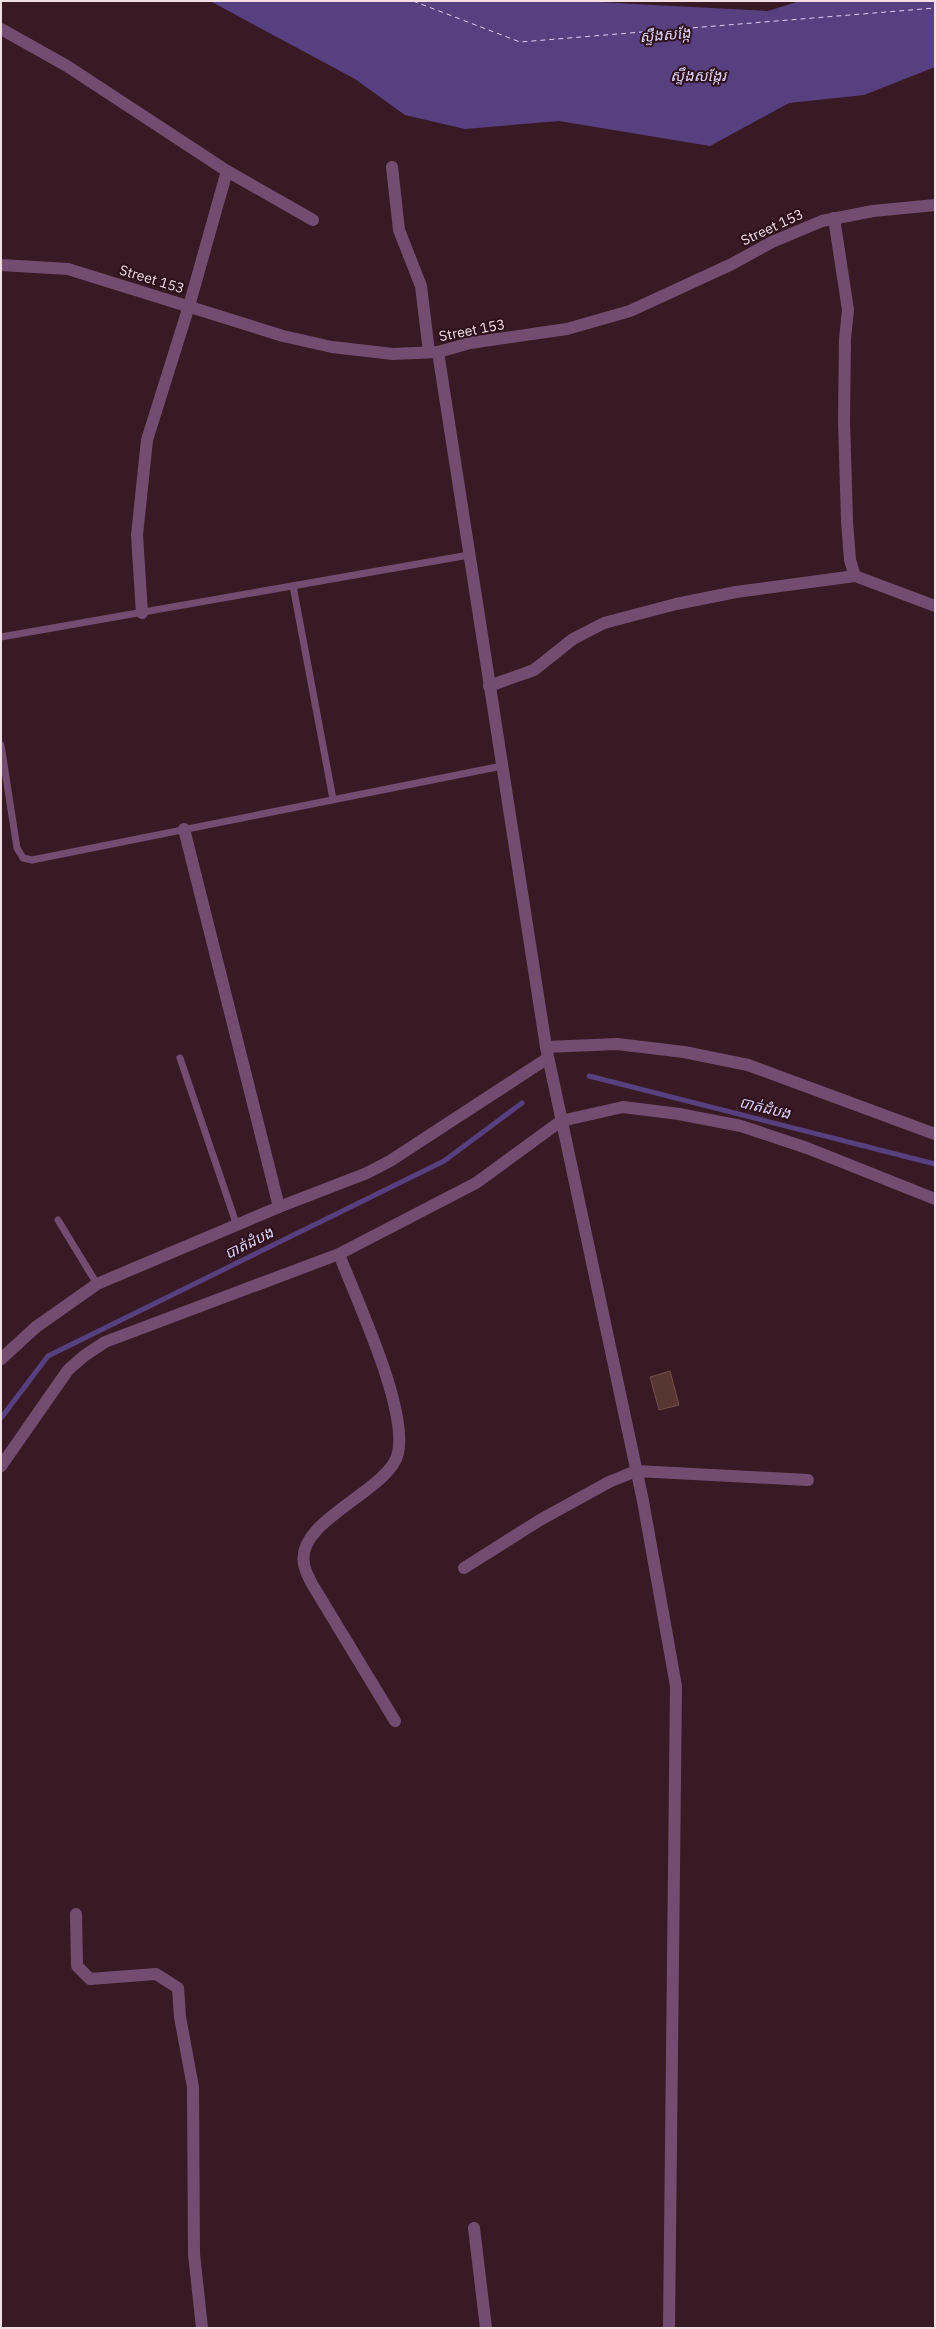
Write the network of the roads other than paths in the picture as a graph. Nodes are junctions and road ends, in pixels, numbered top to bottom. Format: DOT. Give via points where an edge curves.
graph roads {
  1 [pos="2,32"];
  2 [pos="392,167"];
  3 [pos="227,171"];
  4 [pos="935,205"];
  5 [pos="834,218"];
  6 [pos="314,220"];
  7 [pos="1,265"];
  8 [pos="189,306"];
  9 [pos="433,352"];
  10 [pos="469,555"];
  11 [pos="855,576"];
  12 [pos="293,586"];
  13 [pos="935,606"];
  14 [pos="142,613"];
  15 [pos="1,637"];
  16 [pos="489,686"];
  17 [pos="1,745"];
  18 [pos="502,766"];
  19 [pos="333,799"];
  20 [pos="184,830"];
  21 [pos="547,1052"];
  22 [pos="180,1058"];
  23 [pos="561,1121"];
  24 [pos="935,1134"];
  25 [pos="935,1199"];
  26 [pos="279,1207"];
  27 [pos="58,1220"];
  28 [pos="237,1226"];
  29 [pos="339,1254"];
  30 [pos="97,1284"];
  31 [pos="1,1360"];
  32 [pos="2,1461"];
  33 [pos="636,1471"];
  34 [pos="808,1480"];
  35 [pos="464,1568"];
  36 [pos="395,1721"];
  37 [pos="76,1914"];
  38 [pos="474,2228"];
  39 [pos="202,2328"];
  40 [pos="486,2328"];
  41 [pos="668,2328"];
  1 -- 3 [label="street" via="66,66"];
  2 -- 9 [label="street" via="399,230 421,286"];
  3 -- 6 [label="street"];
  3 -- 8 [label="street"];
  4 -- 5 [label="street, Street 153"];
  5 -- 9 [label="street, Street 153" via="772,242 732,264 630,311 567,329 470,343"];
  5 -- 11 [label="street" via="848,310 844,420 847,520 850,560"];
  7 -- 8 [label="street, Street 153" via="68,269"];
  8 -- 9 [label="street, Street 153" via="283,336 332,347 393,354"];
  8 -- 14 [label="street" via="147,440 137,535"];
  9 -- 10 [label="street"];
  10 -- 12 [label="lane"];
  10 -- 16 [label="street"];
  11 -- 13 [label="street"];
  11 -- 16 [label="street" via="736,592 604,622 573,639 534,670"];
  12 -- 14 [label="lane"];
  12 -- 19 [label="lane"];
  14 -- 15 [label="lane"];
  16 -- 18 [label="street"];
  17 -- 20 [label="lane" via="17,848 23,858 32,860"];
  18 -- 19 [label="lane"];
  18 -- 21 [label="street"];
  19 -- 20 [label="lane"];
  20 -- 26 [label="street"];
  21 -- 23 [label="street"];
  21 -- 24 [label="street" via="617,1044 684,1052 748,1065"];
  21 -- 26 [label="street" via="390,1161 367,1173"];
  22 -- 28 [label="lane"];
  23 -- 25 [label="street" via="624,1107 741,1126 807,1148"];
  23 -- 29 [label="street" via="476,1182"];
  23 -- 33 [label="street"];
  26 -- 28 [label="street"];
  27 -- 30 [label="lane"];
  28 -- 30 [label="street"];
  29 -- 32 [label="street" via="105,1342 68,1370"];
  29 -- 36 [label="street" via="384,1369 400,1431 398,1454 384,1476 339,1509 308,1541 304,1563 312,1584"];
  30 -- 31 [label="street" via="36,1327"];
  33 -- 34 [label="street"];
  33 -- 35 [label="street" via="609,1482 540,1520"];
  33 -- 41 [label="street" via="676,1686"];
  37 -- 39 [label="street" via="78,1966 90,1979 156,1974 178,1988 180,2017 193,2087 194,2254"];
  38 -- 40 [label="street"];
}
